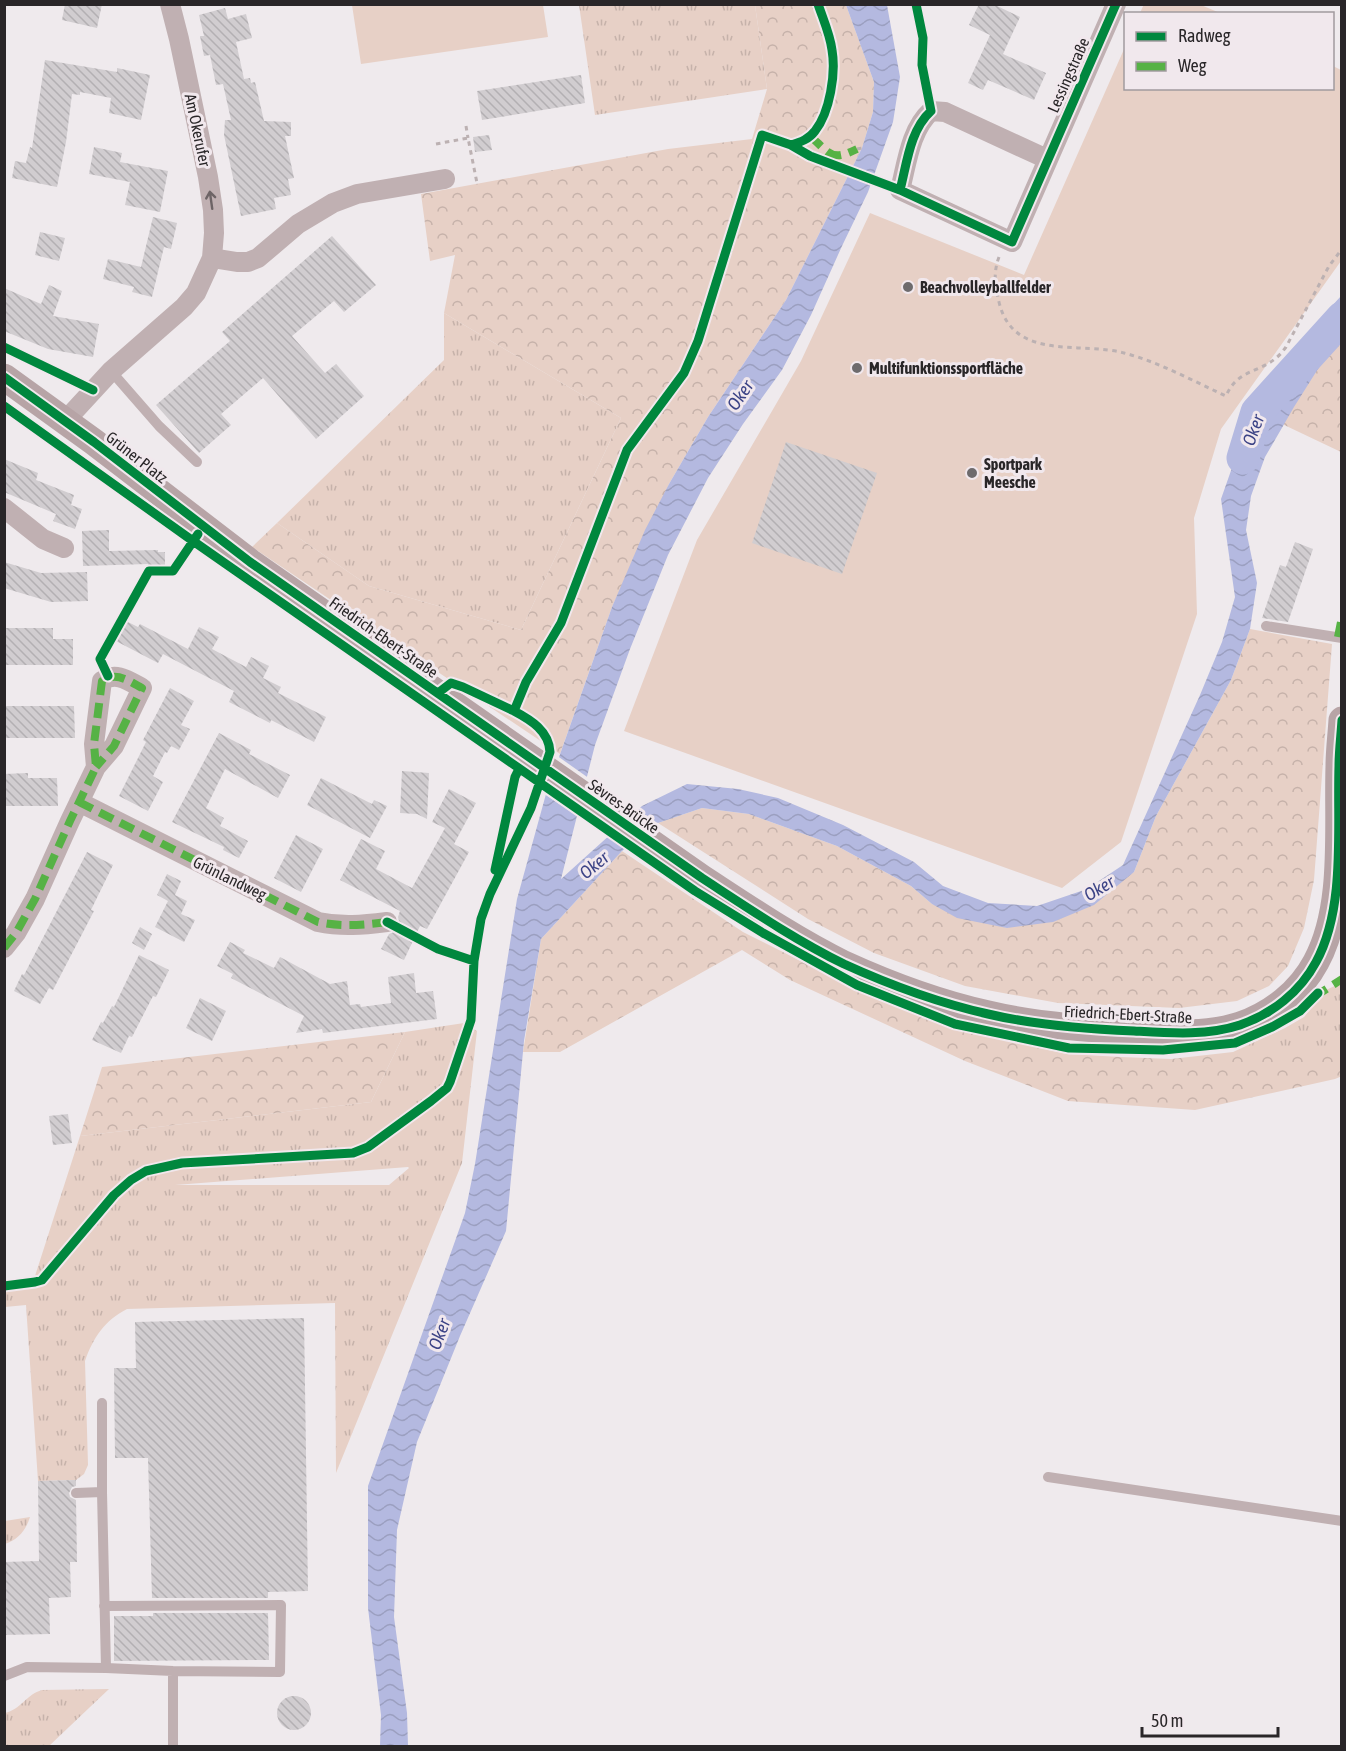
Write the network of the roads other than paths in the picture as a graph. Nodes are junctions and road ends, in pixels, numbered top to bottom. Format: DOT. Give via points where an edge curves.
graph roads {
  1 [pos="170,4"];
  2 [pos="1116,4"];
  3 [pos="1047,159"];
  4 [pos="445,179"];
  5 [pos="212,258"];
  6 [pos="111,371"];
  7 [pos="4,378"];
  8 [pos="65,421"];
  9 [pos="197,462"];
  10 [pos="4,508"];
  11 [pos="64,548"];
  12 [pos="250,562"];
  13 [pos="1266,626"];
  14 [pos="1341,638"];
  15 [pos="1341,720"];
  16 [pos="530,757"];
  17 [pos="96,767"];
  18 [pos="79,802"];
  19 [pos="702,878"];
  20 [pos="387,922"];
  21 [pos="4,948"];
  22 [pos="102,1403"];
  23 [pos="1048,1477"];
  24 [pos="102,1492"];
  25 [pos="76,1493"];
  26 [pos="1341,1521"];
  27 [pos="105,1606"];
  28 [pos="106,1668"];
  29 [pos="173,1671"];
  30 [pos="4,1676"];
  31 [pos="173,1746"];
  5 -- 1 [label="street, Am Okerufer, one-way" via="213,210 208,177"];
  2 -- 3 [label="street, Lessingstraße"];
  3 -- 3 [label="street, Lessingstraße" via="945,112 931,111 916,130 900,190 1012,242"];
  4 -- 5 [label="street" via="357,194 333,203 248,262"];
  5 -- 6 [label="street, Am Okerufer" via="196,293 184,307"];
  6 -- 8 [label="street, Am Okerufer"];
  6 -- 9 [label="lane"];
  7 -- 8 [label="main road, Grüner Platz"];
  8 -- 12 [label="main road, Grüner Platz"];
  10 -- 11 [label="street" via="43,539"];
  12 -- 16 [label="main road, Friedrich-Ebert-Straße"];
  13 -- 14 [label="lane"];
  15 -- 19 [label="main road, Friedrich-Ebert-Straße" via="1336,878 1324,946 1287,999 1251,1021 1229,1028 1202,1032 1108,1030 990,1015 952,1005 844,964"];
  16 -- 19 [label="main road, Sèvres-Brücke"];
  17 -- 17 [label="street" via="94,744 102,681 108,676 121,676 142,688 114,746"];
  17 -- 18 [label="street"];
  18 -- 20 [label="street, Grünlandweg" via="318,922 335,926"];
  18 -- 21 [label="street" via="35,899"];
  22 -- 24 [label="lane"];
  23 -- 26 [label="lane"];
  24 -- 25 [label="lane"];
  24 -- 27 [label="lane"];
  27 -- 28 [label="lane"];
  27 -- 29 [label="lane" via="281,1605 280,1672"];
  28 -- 29 [label="lane"];
  28 -- 30 [label="lane" via="27,1667"];
  29 -- 31 [label="lane"];
}
